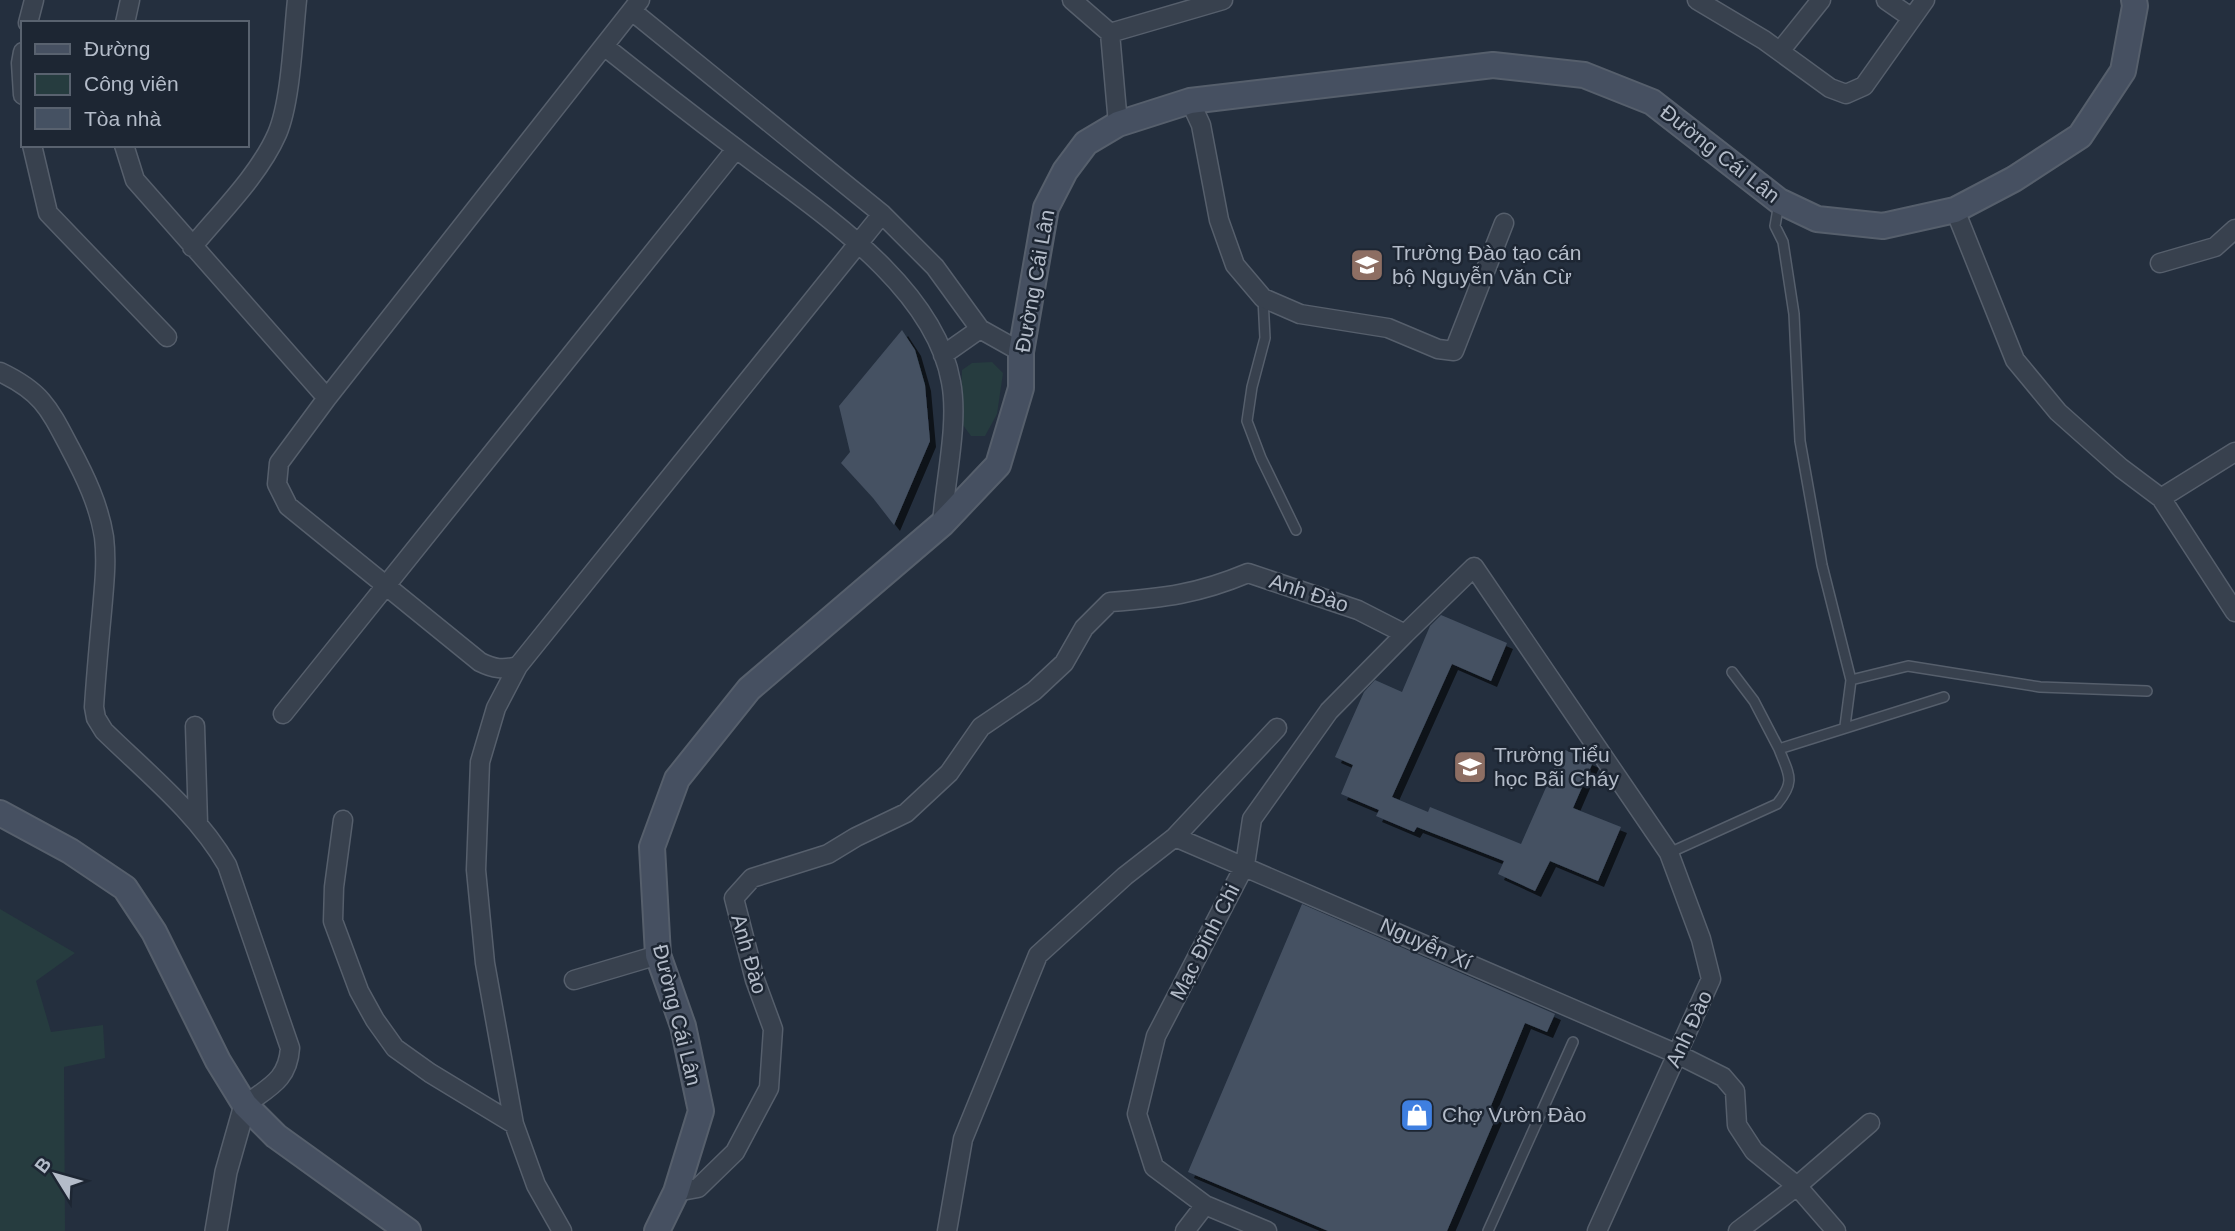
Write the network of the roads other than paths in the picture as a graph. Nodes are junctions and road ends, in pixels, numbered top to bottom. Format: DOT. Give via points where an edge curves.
graph roads {
  1 [pos="34,0"];
  2 [pos="130,0"];
  3 [pos="297,0"];
  4 [pos="1072,0"];
  5 [pos="1223,0"];
  6 [pos="1697,0"];
  7 [pos="1821,0"];
  8 [pos="1886,0"];
  9 [pos="1925,0"];
  10 [pos="2134,0"];
  11 [pos="636,6"];
  12 [pos="1912,18"];
  13 [pos="29,21"];
  14 [pos="125,21"];
  15 [pos="1110,33"];
  16 [pos="604,46"];
  17 [pos="1781,50"];
  18 [pos="1190,101"];
  19 [pos="1118,124"];
  20 [pos="32,147"];
  21 [pos="125,147"];
  22 [pos="736,149"];
  23 [pos="1779,201"];
  24 [pos="1955,210"];
  25 [pos="882,214"];
  26 [pos="1504,223"];
  27 [pos="2235,229"];
  28 [pos="860,242"];
  29 [pos="192,247"];
  30 [pos="2160,263"];
  31 [pos="1263,298"];
  32 [pos="980,329"];
  33 [pos="167,337"];
  34 [pos="1021,352"];
  35 [pos="943,355"];
  36 [pos="0,372"];
  37 [pos="327,398"];
  38 [pos="2235,452"];
  39 [pos="2161,498"];
  40 [pos="942,524"];
  41 [pos="1296,530"];
  42 [pos="386,585"];
  43 [pos="2235,612"];
  44 [pos="1405,634"];
  45 [pos="517,666"];
  46 [pos="1732,672"];
  47 [pos="1851,680"];
  48 [pos="2147,691"];
  49 [pos="1944,697"];
  50 [pos="283,714"];
  51 [pos="195,726"];
  52 [pos="1845,726"];
  53 [pos="1277,728"];
  54 [pos="1779,749"];
  55 [pos="0,813"];
  56 [pos="343,820"];
  57 [pos="198,822"];
  58 [pos="1175,837"];
  59 [pos="1669,853"];
  60 [pos="1245,865"];
  61 [pos="658,955"];
  62 [pos="574,980"];
  63 [pos="1573,1042"];
  64 [pos="1677,1054"];
  65 [pos="245,1105"];
  66 [pos="1870,1123"];
  67 [pos="514,1124"];
  68 [pos="1797,1186"];
  69 [pos="676,1192"];
  70 [pos="1205,1205"];
  71 [pos="653,1228"];
  72 [pos="216,1231"];
  73 [pos="408,1231"];
  74 [pos="562,1231"];
  75 [pos="947,1231"];
  76 [pos="1185,1231"];
  77 [pos="1267,1231"];
  78 [pos="1488,1231"];
  79 [pos="1597,1231"];
  80 [pos="1738,1231"];
  81 [pos="1836,1231"];
  1 -- 13 [label="street"];
  2 -- 14 [label="street"];
  3 -- 29 [label="street" via="278,133 263,160"];
  4 -- 15 [label="street"];
  5 -- 15 [label="street"];
  6 -- 17 [label="street"];
  7 -- 17 [label="street"];
  8 -- 12 [label="street"];
  9 -- 12 [label="street"];
  10 -- 24 [label="main road, Đường Cái Lân" via="2123,71 2080,136"];
  11 -- 16 [label="street"];
  11 -- 25 [label="street"];
  12 -- 17 [label="street" via="1864,86 1846,94 1830,88"];
  15 -- 19 [label="street"];
  16 -- 22 [label="street"];
  16 -- 37 [label="street"];
  18 -- 19 [label="main road, Đường Cái Lân"];
  18 -- 23 [label="main road, Đường Cái Lân" via="1493,65 1584,75 1653,102"];
  18 -- 31 [label="street" via="1201,125 1219,220 1235,265"];
  19 -- 34 [label="main road, Đường Cái Lân" via="1086,143 1046,208"];
  20 -- 33 [label="street" via="48,213"];
  21 -- 29 [label="street" via="135,180"];
  22 -- 28 [label="street"];
  22 -- 42 [label="street"];
  23 -- 24 [label="main road, Đường Cái Lân" via="1817,219 1883,226"];
  23 -- 47 [label="lane" via="1775,226 1783,242 1794,314 1800,441 1822,565"];
  24 -- 39 [label="street" via="2015,360 2058,412"];
  25 -- 28 [label="street"];
  25 -- 32 [label="street" via="935,267"];
  26 -- 31 [label="street" via="1454,351 1388,328 1300,314"];
  27 -- 30 [label="street" via="2215,247"];
  28 -- 35 [label="street" via="918,307"];
  28 -- 45 [label="street"];
  29 -- 37 [label="street"];
  31 -- 41 [label="lane" via="1265,338 1247,421"];
  32 -- 34 [label="street"];
  32 -- 35 [label="street"];
  34 -- 40 [label="main road, Đường Cái Lân" via="1021,388 998,464"];
  35 -- 40 [label="street" via="955,408"];
  36 -- 57 [label="street" via="37,394 50,411 97,506 105,572 96,718"];
  37 -- 42 [label="street" via="279,463 277,484 288,506"];
  38 -- 39 [label="street"];
  39 -- 43 [label="street"];
  40 -- 61 [label="main road, Đường Cái Lân" via="749,690 677,779 652,847"];
  42 -- 45 [label="street" via="480,662 492,668"];
  42 -- 50 [label="street"];
  44 -- 59 [label="street, Anh Đào" via="1474,567"];
  44 -- 60 [label="street, Mạc Đĩnh Chi" via="1329,711 1252,818"];
  44 -- 69 [label="street, Anh Đào" via="1358,610 1248,573 1213,588 1110,602 1084,628 1064,663 1034,691 981,727 949,773 906,813 828,854 752,877 734,898 773,1029 769,1088 735,1152 698,1188"];
  45 -- 67 [label="street" via="496,708 480,762 476,870 485,963"];
  46 -- 54 [label="lane" via="1754,701"];
  47 -- 48 [label="lane" via="1908,666 2040,687"];
  47 -- 52 [label="lane"];
  49 -- 52 [label="lane"];
  51 -- 57 [label="street"];
  52 -- 54 [label="lane"];
  53 -- 58 [label="street"];
  54 -- 59 [label="lane" via="1790,778 1788,791 1777,804"];
  55 -- 65 [label="main road" via="125,888 154,932"];
  56 -- 67 [label="street" via="333,921 369,1011 395,1048"];
  57 -- 65 [label="street" via="227,866 290,1048 282,1078"];
  58 -- 60 [label="street, Nguyễn Xí"];
  58 -- 75 [label="street" via="1038,954 963,1139"];
  59 -- 64 [label="street, Anh Đào" via="1711,979"];
  60 -- 64 [label="street, Nguyễn Xí"];
  60 -- 70 [label="street, Mạc Đĩnh Chi" via="1156,1036 1138,1114 1154,1167"];
  61 -- 62 [label="street"];
  61 -- 69 [label="main road, Đường Cái Lân" via="683,1026 701,1111"];
  63 -- 78 [label="lane"];
  64 -- 68 [label="street, Nguyễn Xí" via="1723,1077 1735,1091 1737,1125 1754,1151"];
  64 -- 79 [label="street, Anh Đào"];
  65 -- 72 [label="street"];
  65 -- 73 [label="main road" via="276,1136"];
  66 -- 68 [label="street"];
  67 -- 74 [label="street" via="536,1185"];
  68 -- 80 [label="street"];
  68 -- 81 [label="street, Nguyễn Xí"];
  69 -- 71 [label="main road, Đường Cái Lân"];
  70 -- 76 [label="street"];
  70 -- 77 [label="street, Mạc Đĩnh Chi"];
}
